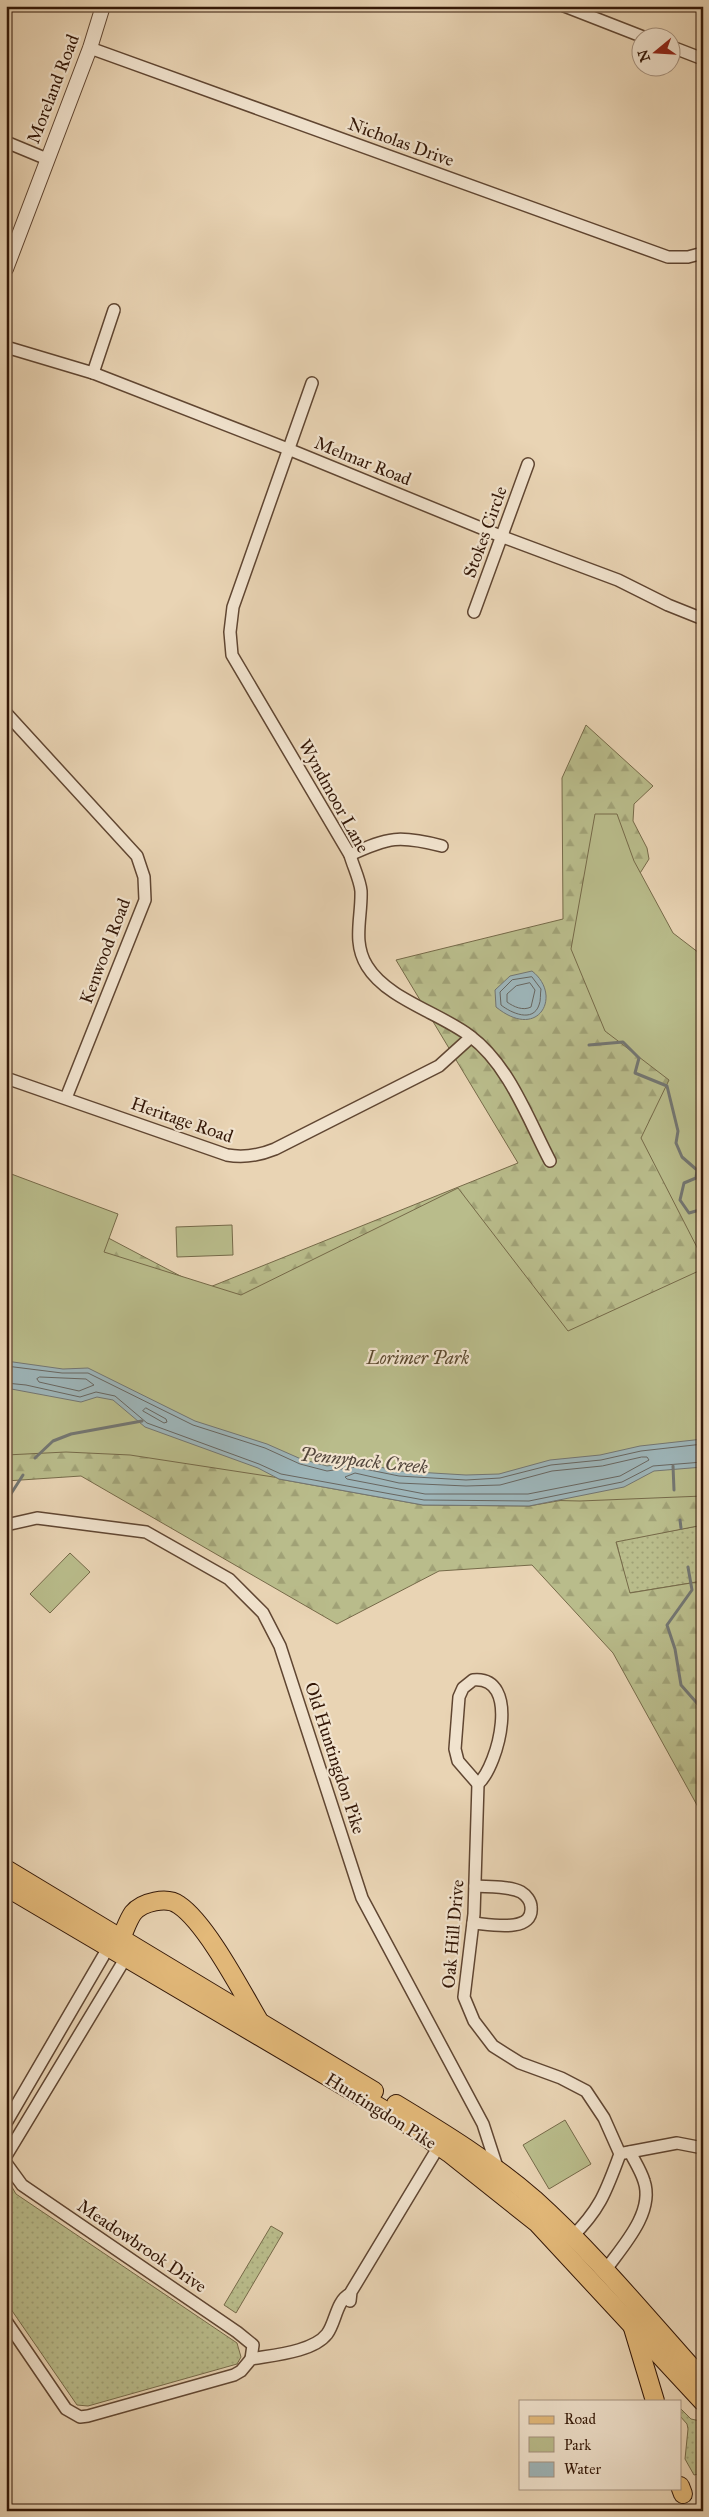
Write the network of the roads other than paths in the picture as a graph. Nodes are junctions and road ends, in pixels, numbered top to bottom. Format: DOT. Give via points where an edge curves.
graph roads {
  1 [pos="103,6"];
  2 [pos="564,6"];
  3 [pos="632,33"];
  4 [pos="90,48"];
  5 [pos="682,51"];
  6 [pos="703,59"];
  7 [pos="6,142"];
  8 [pos="47,159"];
  9 [pos="703,253"];
  10 [pos="6,269"];
  11 [pos="114,310"];
  12 [pos="6,347"];
  13 [pos="93,373"];
  14 [pos="312,383"];
  15 [pos="288,449"];
  16 [pos="528,464"];
  17 [pos="503,538"];
  18 [pos="474,612"];
  19 [pos="703,619"];
  20 [pos="6,714"];
  21 [pos="442,846"];
  22 [pos="350,855"];
  23 [pos="471,1037"];
  24 [pos="6,1078"];
  25 [pos="66,1098"];
  26 [pos="550,1161"];
  27 [pos="6,1525"];
  28 [pos="478,1784"];
  29 [pos="6,1869"];
  30 [pos="475,1886"];
  31 [pos="6,1887"];
  32 [pos="473,1923"];
  33 [pos="115,1943"];
  34 [pos="125,1959"];
  35 [pos="260,2022"];
  36 [pos="6,2123"];
  37 [pos="439,2146"];
  38 [pos="703,2148"];
  39 [pos="625,2153"];
  40 [pos="6,2156"];
  41 [pos="6,2163"];
  42 [pos="498,2170"];
  43 [pos="572,2237"];
  44 [pos="604,2272"];
  45 [pos="6,2321"];
  46 [pos="632,2323"];
  47 [pos="251,2359"];
  48 [pos="703,2380"];
  49 [pos="655,2400"];
  50 [pos="703,2402"];
  1 -- 4 [label="street, Moreland Road"];
  2 -- 3 [label="street"];
  4 -- 8 [label="street, Moreland Road"];
  4 -- 9 [label="street, Nicholas Drive" via="668,257"];
  5 -- 6 [label="street"];
  7 -- 8 [label="street"];
  8 -- 10 [label="street, Moreland Road"];
  11 -- 13 [label="street"];
  12 -- 13 [label="street, Melmar Road"];
  13 -- 15 [label="street, Melmar Road"];
  14 -- 15 [label="street, Wyndmoor Lane"];
  15 -- 17 [label="street, Melmar Road"];
  15 -- 22 [label="street, Wyndmoor Lane" via="233,607 232,655"];
  16 -- 17 [label="street, Stokes Circle"];
  17 -- 18 [label="street, Stokes Circle"];
  17 -- 19 [label="street, Melmar Road" via="618,580"];
  20 -- 25 [label="street, Kenwood Road" via="137,856 144,877 145,900"];
  21 -- 22 [label="street" via="411,838 381,841"];
  22 -- 23 [label="street, Wyndmoor Lane" via="361,890 358,930 360,950 368,967 391,990"];
  23 -- 25 [label="street, Heritage Road" via="439,1066 259,1155 226,1155"];
  23 -- 26 [label="street, Wyndmoor Lane" via="502,1068"];
  24 -- 25 [label="street, Heritage Road"];
  27 -- 42 [label="street, Old Huntingdon Pike" via="37,1518 146,1532 229,1579 263,1613 280,1646 362,1898 483,2124"];
  28 -- 28 [label="street, Oak Hill Drive" via="498,1749 501,1700 495,1686 481,1680 466,1684 461,1692 455,1749 458,1761"];
  28 -- 30 [label="street, Oak Hill Drive"];
  29 -- 33 [label="main road, Huntingdon Pike"];
  30 -- 32 [label="street, Oak Hill Drive"];
  30 -- 32 [label="street" via="522,1892 532,1908 524,1923"];
  31 -- 33 [label="main road, Huntingdon Pike"];
  32 -- 39 [label="street, Oak Hill Drive" via="464,1997 474,2021 493,2046 513,2059 586,2091"];
  33 -- 34 [label="main road, Huntingdon Pike"];
  33 -- 35 [label="main road, Huntingdon Pike"];
  33 -- 35 [label="main road" via="133,1913 140,1908 157,1901 177,1903 210,1942"];
  33 -- 36 [label="street"];
  34 -- 37 [label="main road, Huntingdon Pike" via="398,2118"];
  34 -- 40 [label="street"];
  35 -- 42 [label="main road, Huntingdon Pike" via="449,2136"];
  37 -- 46 [label="main road, Huntingdon Pike" via="537,2223"];
  37 -- 47 [label="street" via="350,2294 345,2297 327,2334 314,2346"];
  38 -- 39 [label="street" via="677,2143"];
  39 -- 43 [label="street" via="591,2218"];
  39 -- 44 [label="street, Oak Hill Drive" via="645,2182 646,2201 637,2224"];
  41 -- 47 [label="street, Meadowbrook Drive" via="22,2185 253,2344"];
  42 -- 43 [label="main road, Huntingdon Pike"];
  43 -- 44 [label="main road, Huntingdon Pike"];
  44 -- 48 [label="main road, Huntingdon Pike"];
  45 -- 47 [label="street" via="66,2410 80,2417 234,2375"];
  46 -- 49 [label="main road"];
  46 -- 50 [label="main road, Huntingdon Pike"];
}
